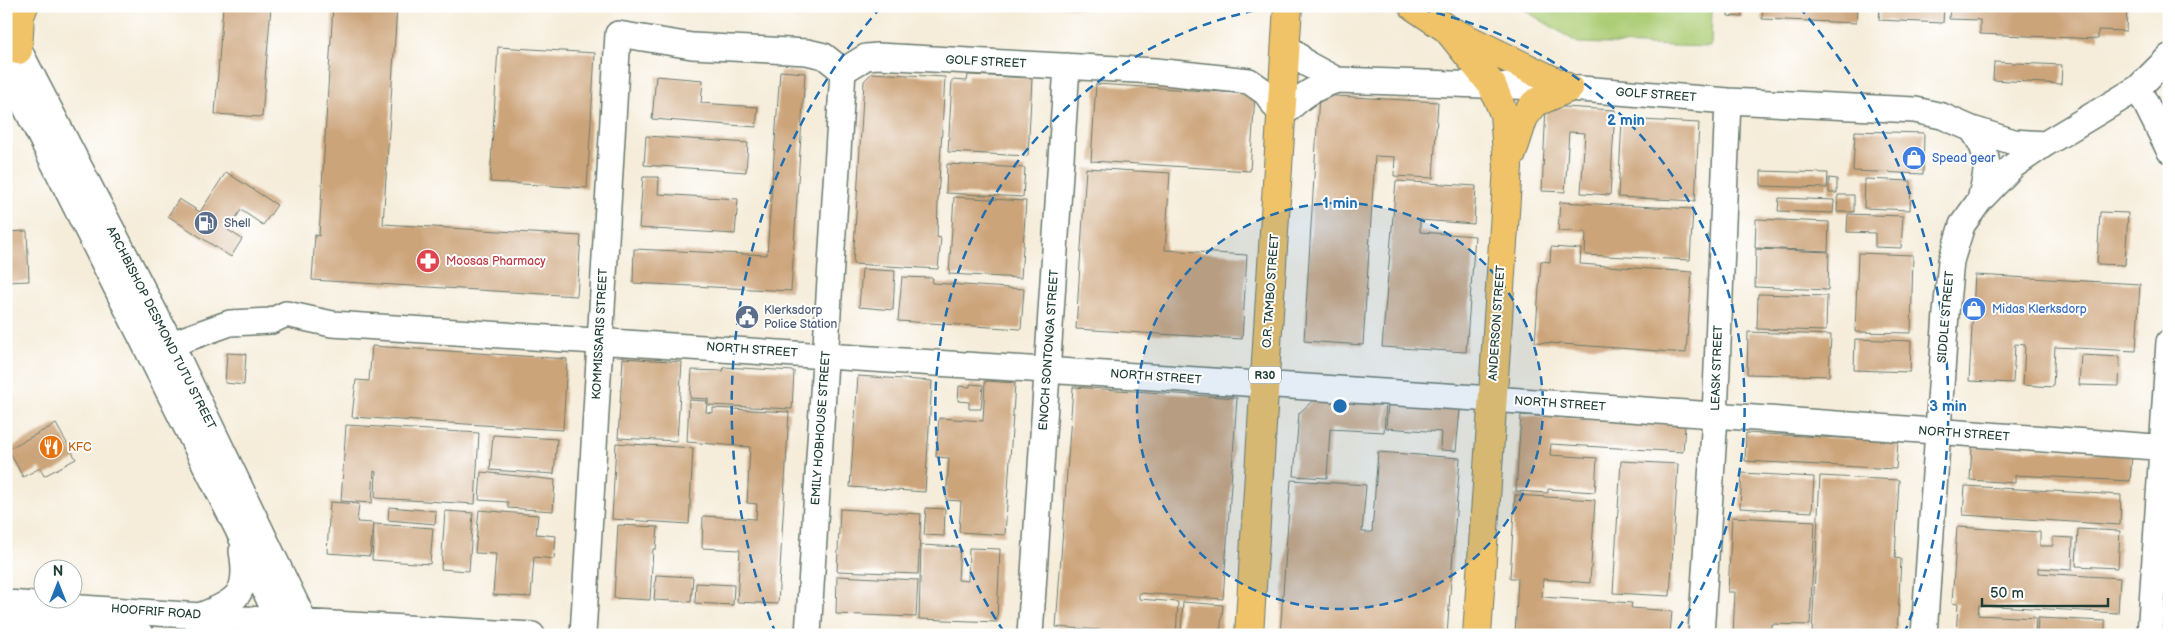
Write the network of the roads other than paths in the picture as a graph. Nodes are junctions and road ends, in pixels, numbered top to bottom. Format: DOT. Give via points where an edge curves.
graph roads {
  1 [pos="24,6"];
  2 [pos="1288,6"];
  3 [pos="1414,6"];
  4 [pos="6,24"];
  5 [pos="1447,29"];
  6 [pos="1286,45"];
  7 [pos="2169,57"];
  8 [pos="12,59"];
  9 [pos="1067,66"];
  10 [pos="843,72"];
  11 [pos="1337,80"];
  12 [pos="1492,85"];
  13 [pos="1569,88"];
  14 [pos="2138,88"];
  15 [pos="1728,101"];
  16 [pos="1282,116"];
  17 [pos="1972,129"];
  18 [pos="2045,144"];
  19 [pos="2169,150"];
  20 [pos="1508,167"];
  21 [pos="1980,200"];
  22 [pos="600,341"];
  23 [pos="2169,342"];
  24 [pos="161,349"];
  25 [pos="826,355"];
  26 [pos="1047,369"];
  27 [pos="1265,384"];
  28 [pos="1492,399"];
  29 [pos="1715,416"];
  30 [pos="1937,432"];
  31 [pos="2166,448"];
  32 [pos="238,530"];
  33 [pos="6,603"];
  34 [pos="202,615"];
  35 [pos="6,625"];
  36 [pos="282,628"];
  37 [pos="308,628"];
  38 [pos="141,635"];
  39 [pos="532,635"];
  40 [pos="583,635"];
  41 [pos="808,635"];
  42 [pos="1030,635"];
  43 [pos="1249,635"];
  44 [pos="1477,635"];
  45 [pos="1701,635"];
  46 [pos="1924,635"];
  47 [pos="2150,635"];
  1 -- 8 [label="main road"];
  2 -- 6 [label="main road, O.R. TAMBO STREET / R30"];
  3 -- 5 [label="main road"];
  4 -- 8 [label="street, ARCHBISHOP DESMOND TUTU STREET"];
  5 -- 12 [label="main road, ANDERSON STREET"];
  5 -- 13 [label="main road"];
  6 -- 11 [label="street, GOLF STREET" via="1307,64"];
  6 -- 16 [label="main road, O.R. TAMBO STREET / R30"];
  7 -- 14 [label="street, SIDDLE STREET"];
  8 -- 24 [label="street, ARCHBISHOP DESMOND TUTU STREET"];
  9 -- 10 [label="street, GOLF STREET" via="878,56 866,57"];
  9 -- 16 [label="street, GOLF STREET" via="1249,81 1266,92"];
  9 -- 26 [label="street, ENOCH SONTONGA STREET"];
  10 -- 22 [label="street, KOMMISSARIS STREET" via="824,56 807,52 692,46 618,34"];
  10 -- 25 [label="street, EMILY HOBHOUSE STREET"];
  11 -- 12 [label="street, GOLF STREET"];
  11 -- 16 [label="street, GOLF STREET" via="1301,96"];
  12 -- 13 [label="street, GOLF STREET"];
  12 -- 20 [label="main road, ANDERSON STREET" via="1504,114"];
  13 -- 15 [label="street, GOLF STREET"];
  13 -- 20 [label="main road" via="1535,103 1524,118"];
  14 -- 18 [label="street, SIDDLE STREET"];
  14 -- 19 [label="street"];
  15 -- 17 [label="street, GOLF STREET" via="1915,110 1942,116"];
  15 -- 29 [label="street, LEASK STREET"];
  16 -- 27 [label="main road, O.R. TAMBO STREET / R30"];
  17 -- 18 [label="street, GOLF STREET" via="2014,142"];
  17 -- 21 [label="street" via="1985,147 1987,170"];
  18 -- 21 [label="street, SIDDLE STREET" via="2013,166"];
  20 -- 28 [label="main road, ANDERSON STREET"];
  21 -- 30 [label="street, SIDDLE STREET" via="1962,225 1951,260"];
  22 -- 24 [label="street, NORTH STREET" via="332,324 286,314 271,321 230,323"];
  22 -- 25 [label="street, NORTH STREET"];
  22 -- 40 [label="street, KOMMISSARIS STREET"];
  23 -- 31 [label="street"];
  24 -- 32 [label="street, ARCHBISHOP DESMOND TUTU STREET"];
  24 -- 37 [label="street, ARCHBISHOP DESMOND TUTU STREET"];
  25 -- 26 [label="street, NORTH STREET"];
  25 -- 41 [label="street, EMILY HOBHOUSE STREET"];
  26 -- 27 [label="street, NORTH STREET"];
  26 -- 42 [label="street, ENOCH SONTONGA STREET"];
  27 -- 28 [label="street, NORTH STREET"];
  27 -- 43 [label="main road, O.R. TAMBO STREET / R30"];
  28 -- 29 [label="street, NORTH STREET"];
  28 -- 44 [label="main road, ANDERSON STREET"];
  29 -- 30 [label="street, NORTH STREET"];
  29 -- 45 [label="street, LEASK STREET"];
  30 -- 31 [label="street, NORTH STREET"];
  30 -- 46 [label="street, SIDDLE STREET"];
  31 -- 47 [label="street"];
  32 -- 34 [label="street" via="246,574 242,586 235,599 224,607"];
  32 -- 36 [label="street, ARCHBISHOP DESMOND TUTU STREET"];
  33 -- 34 [label="street, HOOFRIF ROAD"];
  34 -- 36 [label="street, HOOFRIF ROAD"];
  35 -- 38 [label="street, HOOFRIF ROAD"];
  36 -- 37 [label="street, HOOFRIF ROAD"];
  37 -- 39 [label="street, HOOFRIF ROAD"];
}
